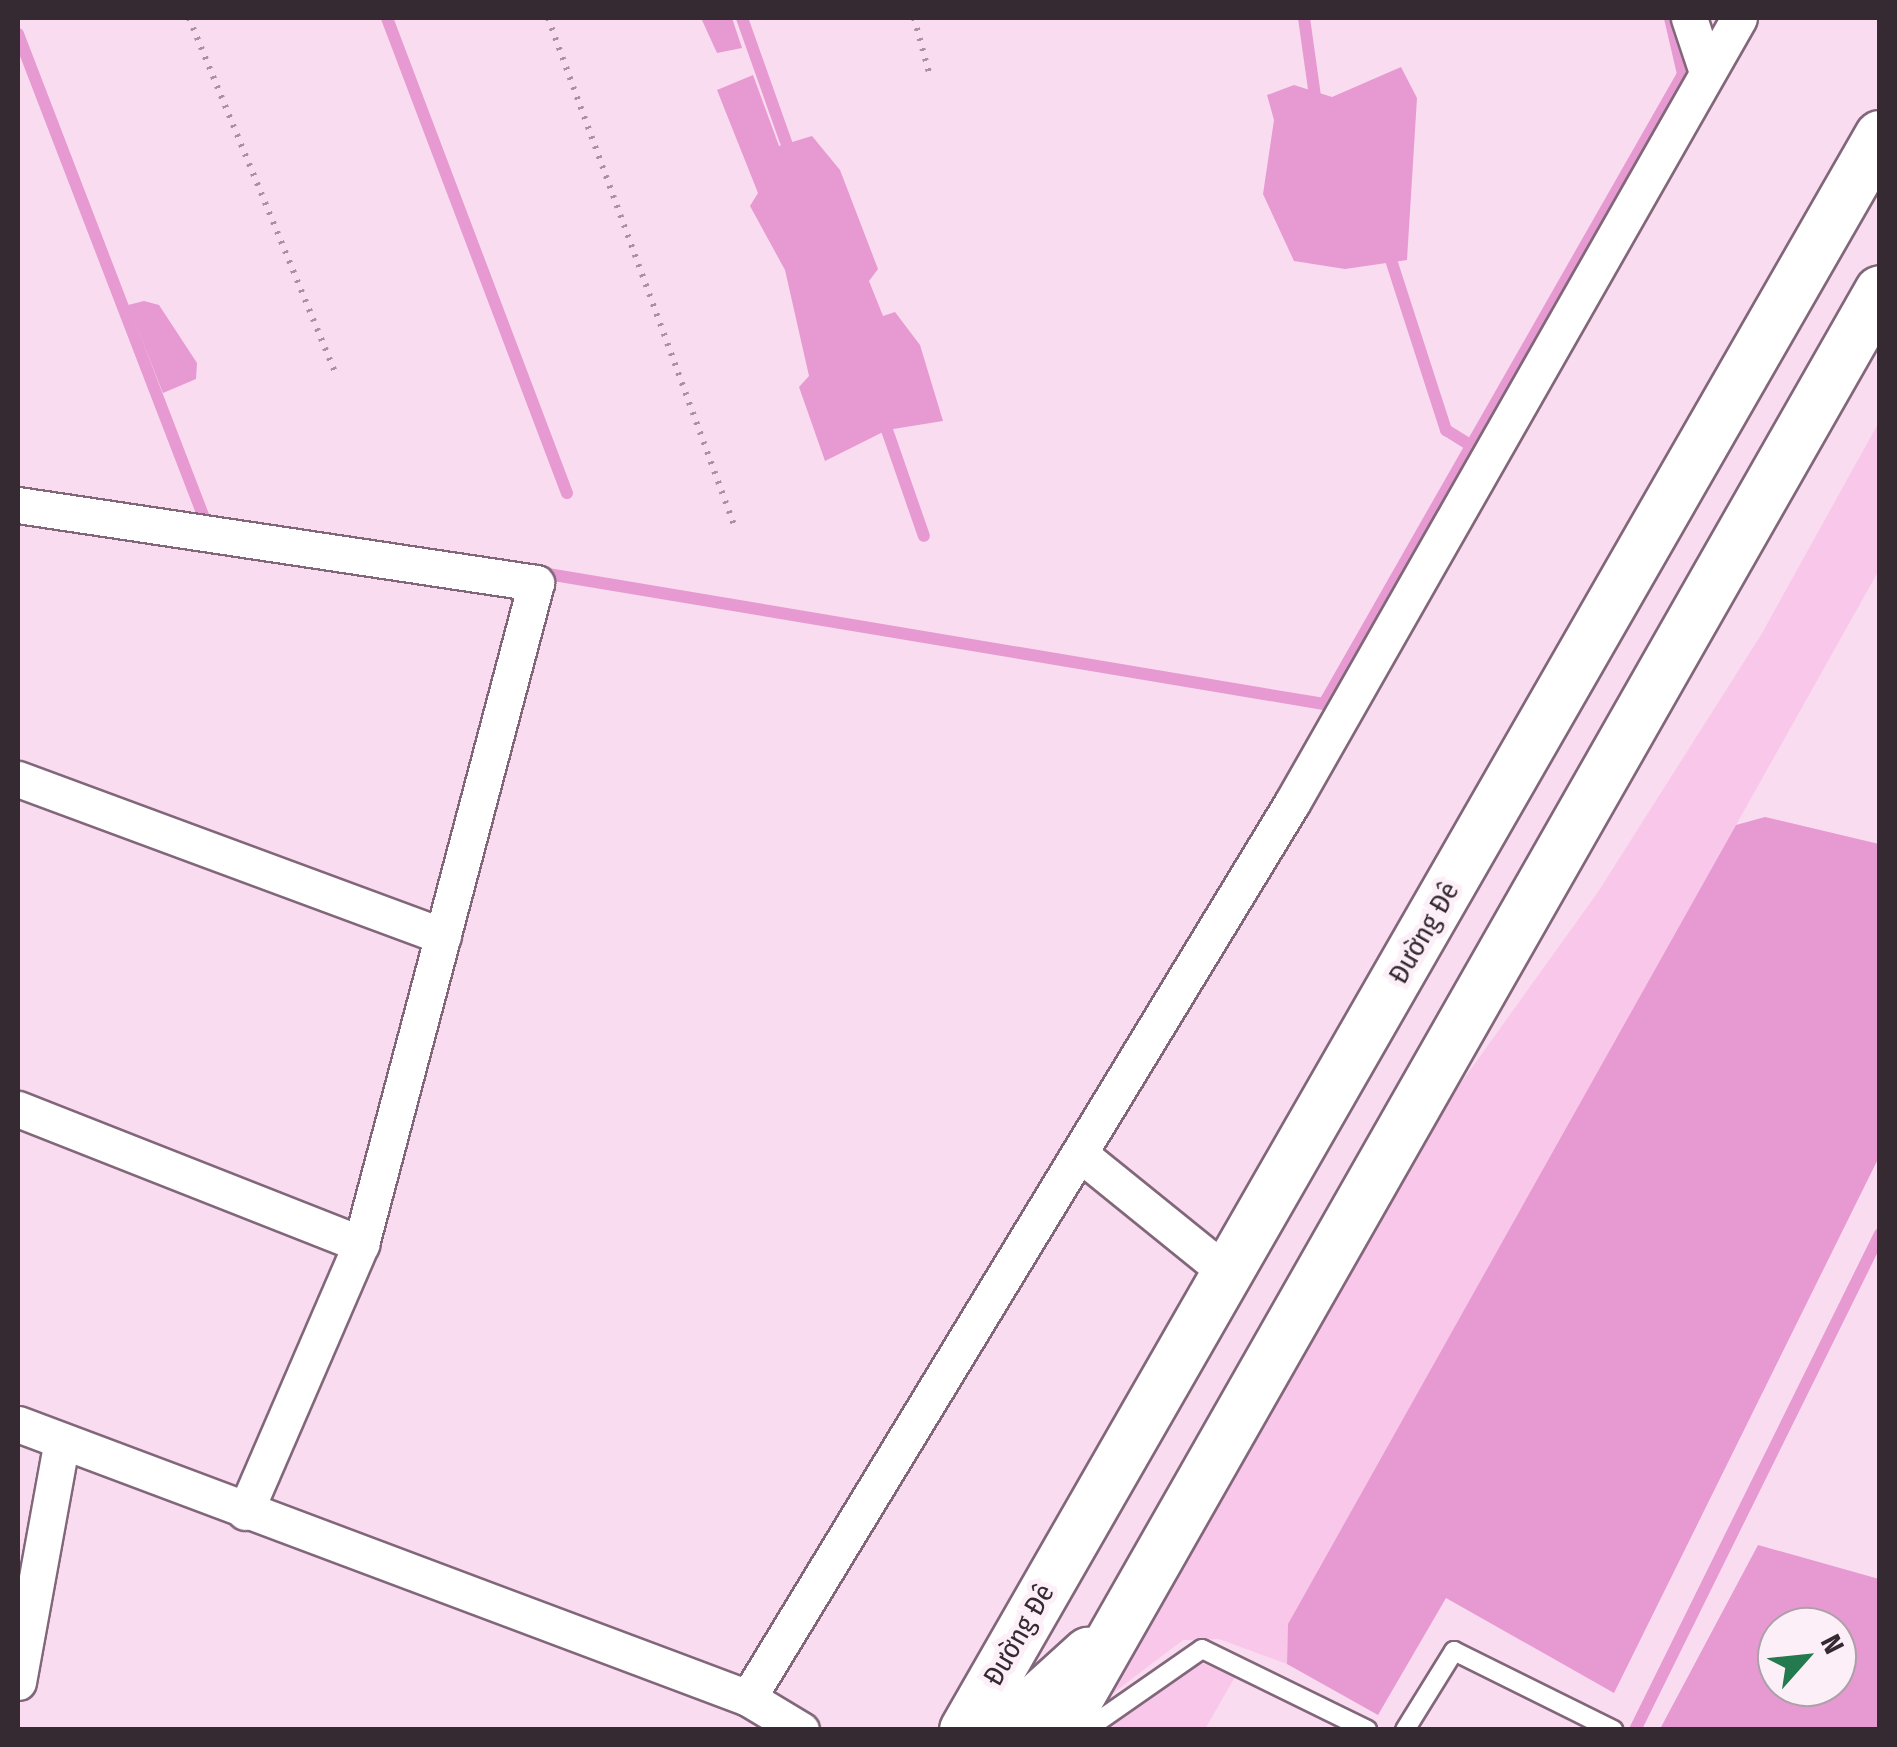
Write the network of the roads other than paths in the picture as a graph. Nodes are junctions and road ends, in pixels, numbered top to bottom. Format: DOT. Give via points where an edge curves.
graph roads {
  1 [pos="1689,18"];
  2 [pos="1739,18"];
  3 [pos="1708,72"];
  4 [pos="1880,136"];
  5 [pos="1880,291"];
  6 [pos="18,505"];
  7 [pos="18,780"];
  8 [pos="443,936"];
  9 [pos="18,1109"];
  10 [pos="1080,1154"];
  11 [pos="361,1244"];
  12 [pos="1227,1273"];
  13 [pos="18,1424"];
  14 [pos="62,1441"];
  15 [pos="246,1512"];
  16 [pos="1121,1623"];
  17 [pos="18,1682"];
  18 [pos="748,1698"];
  19 [pos="1063,1724"];
  20 [pos="801,1730"];
  21 [pos="965,1730"];
  22 [pos="1003,1730"];
  23 [pos="1367,1730"];
  24 [pos="1406,1730"];
  25 [pos="1612,1730"];
  1 -- 3 [label="street"];
  2 -- 3 [label="street"];
  3 -- 10 [label="street" via="1459,517"];
  4 -- 12 [label="street, Đường Đê"];
  5 -- 16 [label="street"];
  6 -- 8 [label="street" via="536,583"];
  7 -- 8 [label="street"];
  8 -- 11 [label="street"];
  9 -- 11 [label="street"];
  10 -- 12 [label="street"];
  10 -- 18 [label="street"];
  11 -- 15 [label="street"];
  12 -- 21 [label="street, Đường Đê"];
  13 -- 14 [label="street"];
  14 -- 15 [label="street"];
  14 -- 17 [label="street"];
  15 -- 18 [label="street"];
  16 -- 19 [label="street"];
  16 -- 22 [label="street"];
  18 -- 20 [label="street"];
  19 -- 23 [label="lane" via="1100,1720 1202,1649"];
  24 -- 25 [label="lane" via="1454,1651"];
}
